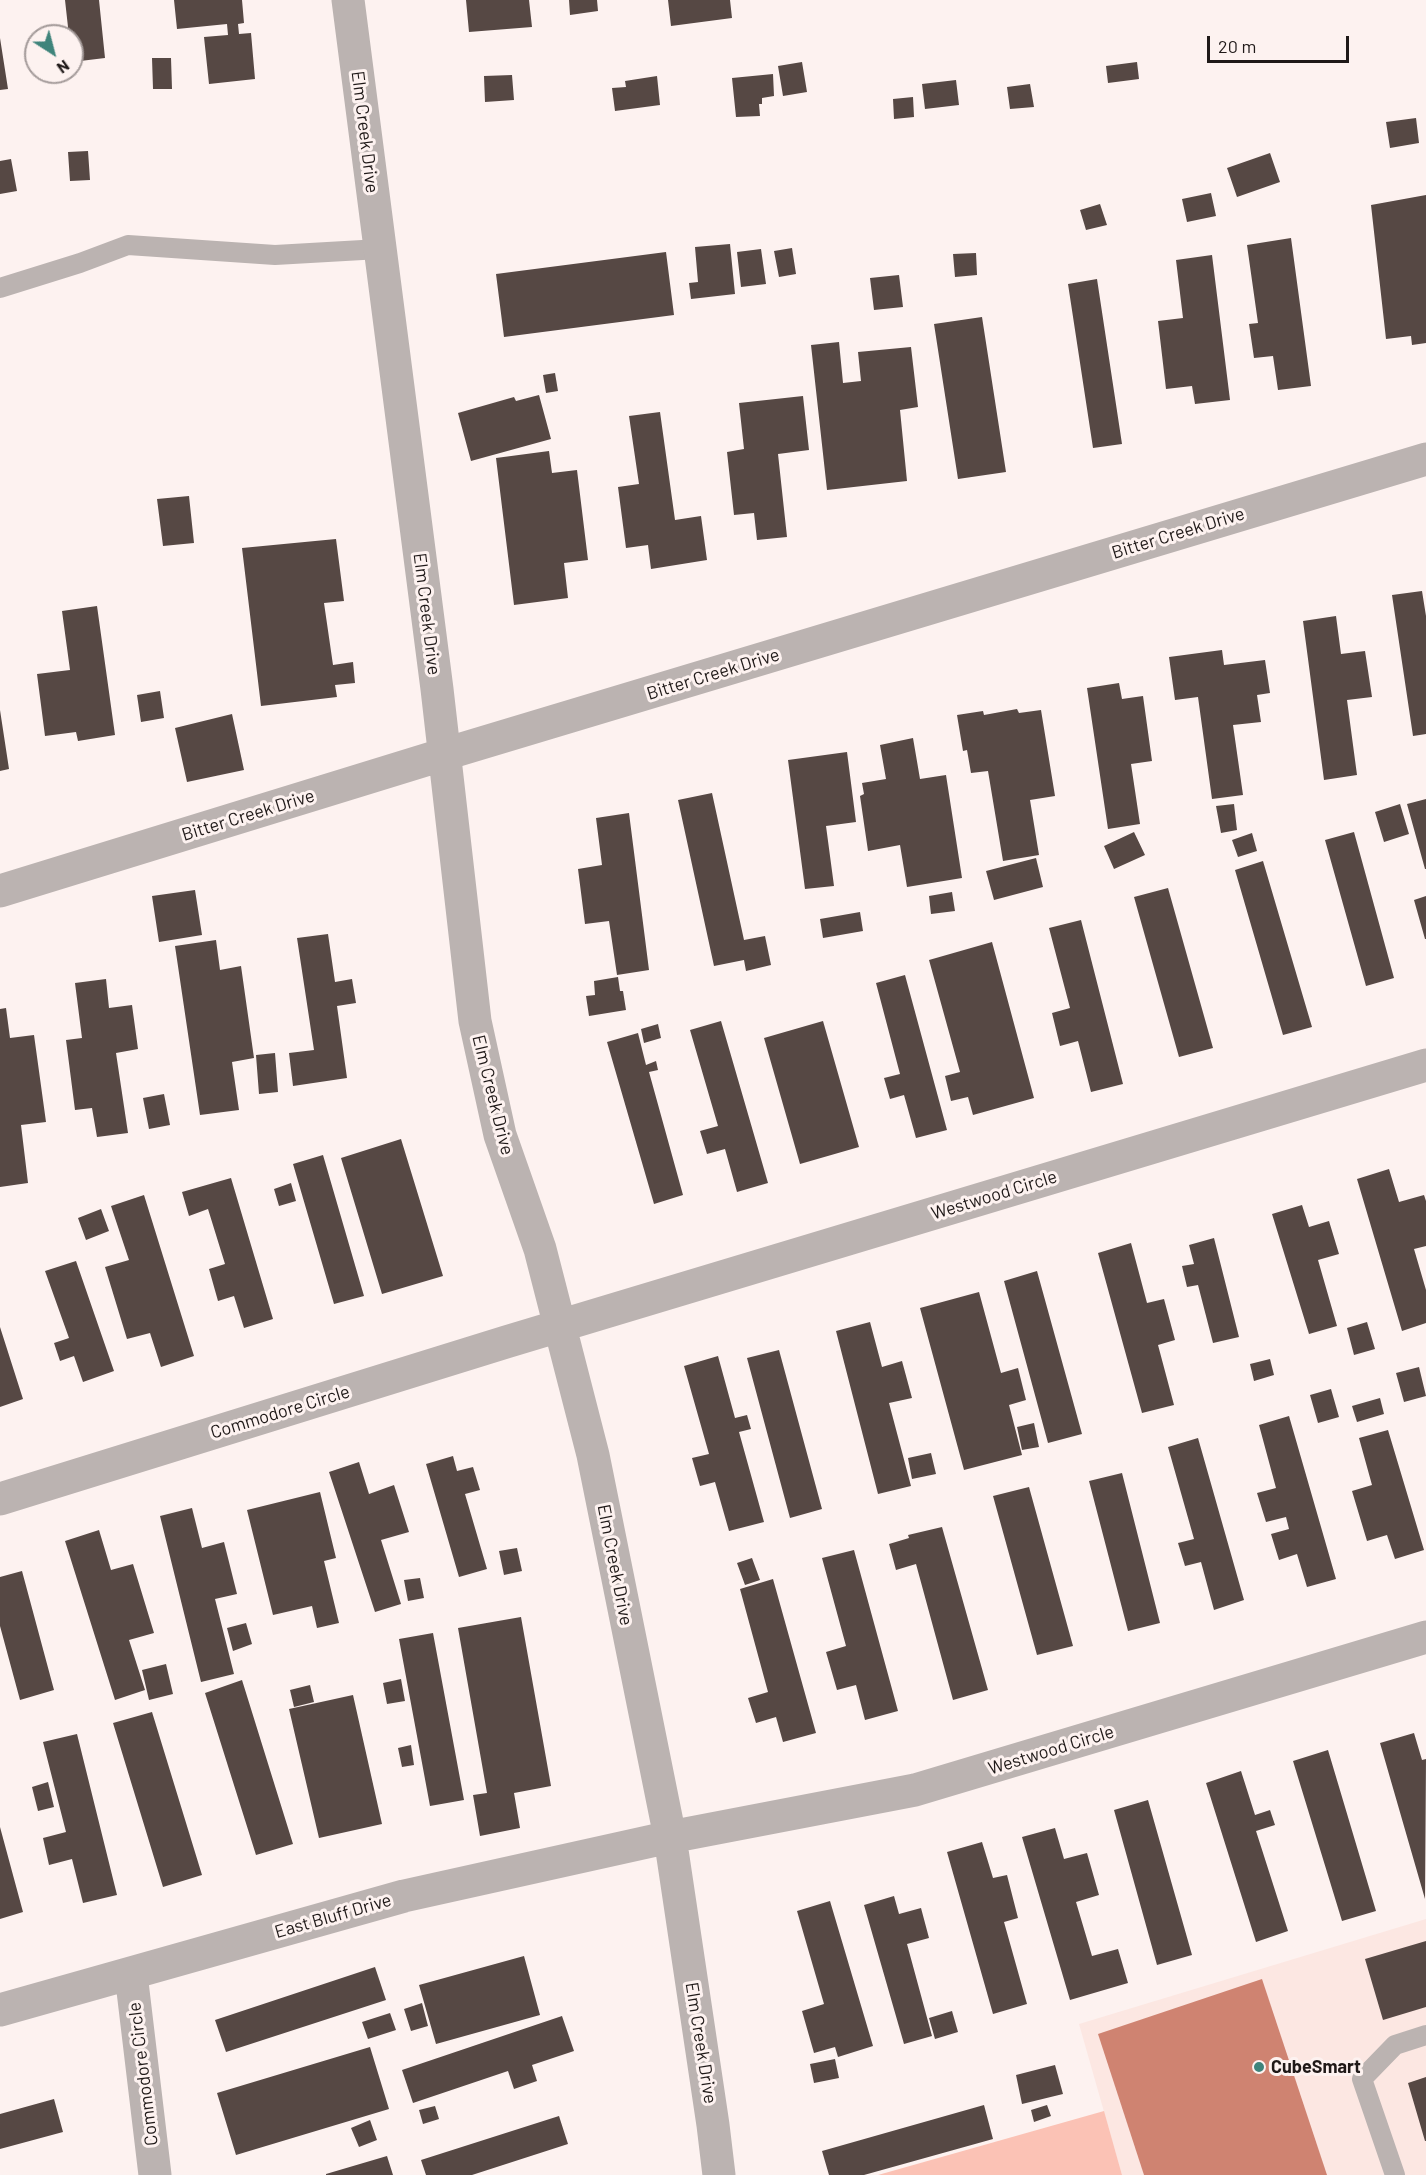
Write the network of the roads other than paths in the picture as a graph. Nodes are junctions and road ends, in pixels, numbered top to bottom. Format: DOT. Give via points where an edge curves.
graph roads {
  1 [pos="348,0"];
  2 [pos="380,249"];
  3 [pos="0,288"];
  4 [pos="1426,459"];
  5 [pos="445,754"];
  6 [pos="0,891"];
  7 [pos="1426,1065"];
  8 [pos="561,1326"];
  9 [pos="0,1499"];
  10 [pos="1426,1637"];
  11 [pos="670,1837"];
  12 [pos="131,1974"];
  13 [pos="0,2010"];
  14 [pos="1426,2035"];
  15 [pos="155,2175"];
  16 [pos="718,2175"];
  17 [pos="1395,2175"];
  1 -- 2 [label="street, Elm Creek Drive"];
  2 -- 3 [label="lane" via="275,255 128,245"];
  2 -- 5 [label="street, Elm Creek Drive"];
  4 -- 5 [label="street, Bitter Creek Drive"];
  5 -- 6 [label="street, Bitter Creek Drive"];
  5 -- 8 [label="street, Elm Creek Drive" via="475,1020 500,1135 540,1250"];
  7 -- 8 [label="street, Westwood Circle"];
  8 -- 9 [label="street, Commodore Circle"];
  8 -- 11 [label="street, Elm Creek Drive" via="593,1455"];
  10 -- 11 [label="street, Westwood Circle" via="915,1790"];
  11 -- 12 [label="street, East Bluff Drive" via="404,1896"];
  11 -- 16 [label="street, Elm Creek Drive"];
  12 -- 13 [label="street, East Bluff Drive"];
  12 -- 15 [label="street, Commodore Circle"];
  14 -- 17 [label="lane" via="1395,2045 1362,2079"];
}
